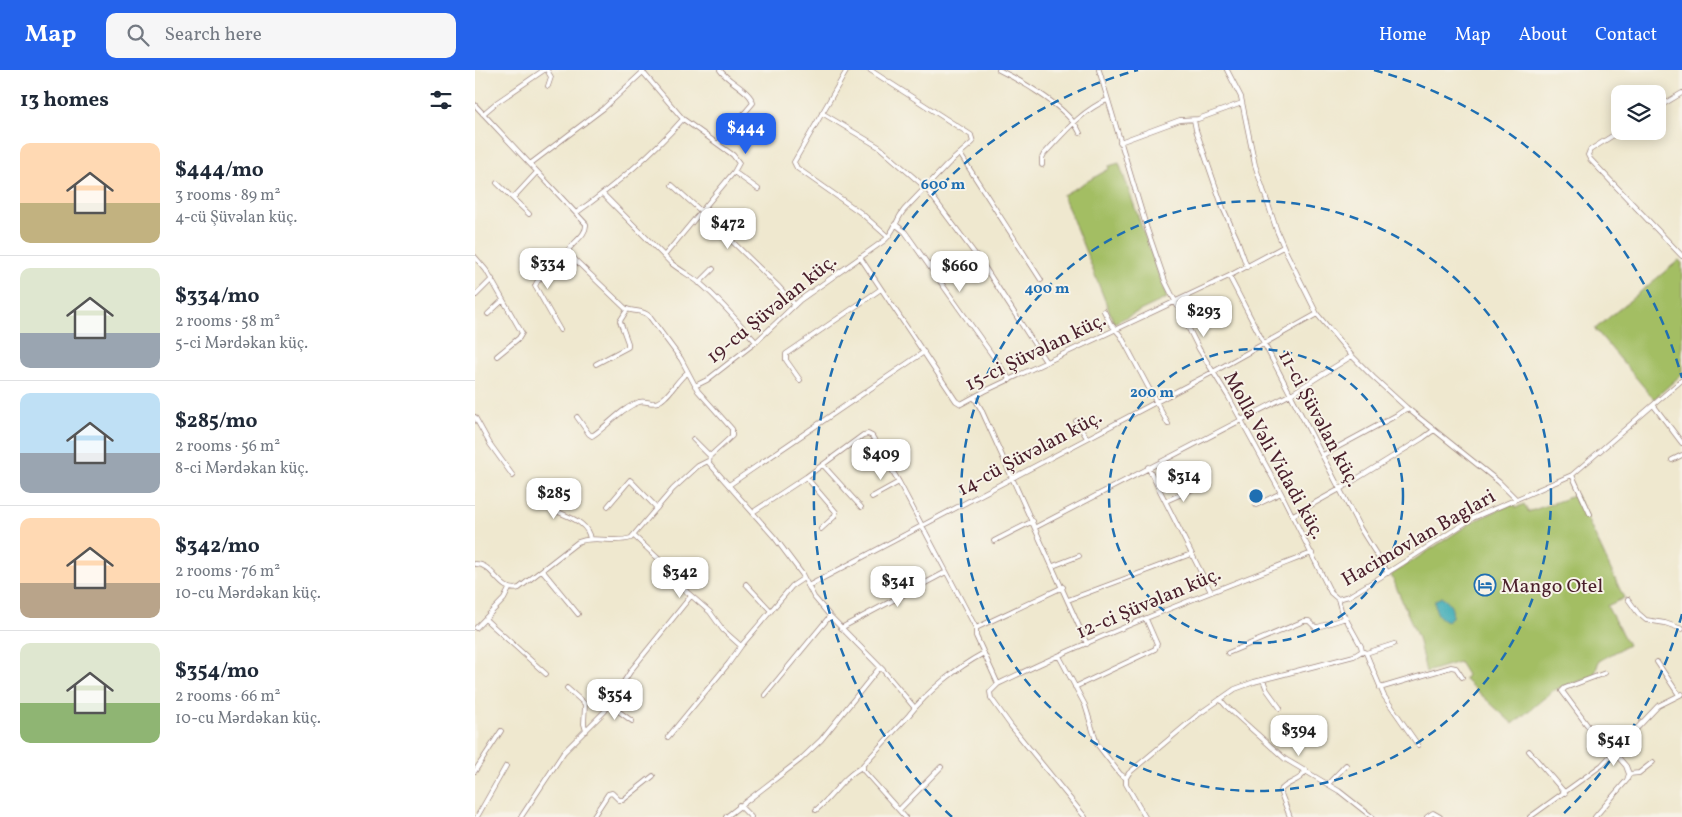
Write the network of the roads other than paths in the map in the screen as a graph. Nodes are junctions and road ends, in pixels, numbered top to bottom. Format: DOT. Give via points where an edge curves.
graph roads {
  1 [pos="545,70"];
  2 [pos="720,70"];
  3 [pos="847,70"];
  4 [pos="870,70"];
  5 [pos="999,70"];
  6 [pos="1099,70"];
  7 [pos="1227,70"];
  8 [pos="643,71"];
  9 [pos="548,86"];
  10 [pos="1682,93"];
  11 [pos="1107,100"];
  12 [pos="1243,103"];
  13 [pos="1666,103"];
  14 [pos="475,105"];
  15 [pos="821,113"];
  16 [pos="483,114"];
  17 [pos="683,119"];
  18 [pos="1194,120"];
  19 [pos="1074,122"];
  20 [pos="1080,133"];
  21 [pos="1611,137"];
  22 [pos="1120,142"];
  23 [pos="718,144"];
  24 [pos="960,154"];
  25 [pos="530,164"];
  26 [pos="1043,166"];
  27 [pos="537,172"];
  28 [pos="734,172"];
  29 [pos="497,183"];
  30 [pos="672,185"];
  31 [pos="926,188"];
  32 [pos="758,190"];
  33 [pos="603,194"];
  34 [pos="513,198"];
  35 [pos="702,212"];
  36 [pos="576,213"];
  37 [pos="529,214"];
  38 [pos="895,224"];
  39 [pos="888,237"];
  40 [pos="1283,247"];
  41 [pos="569,252"];
  42 [pos="664,256"];
  43 [pos="1682,256"];
  44 [pos="475,257"];
  45 [pos="860,257"];
  46 [pos="1247,266"];
  47 [pos="713,269"];
  48 [pos="1229,276"];
  49 [pos="492,279"];
  50 [pos="1041,280"];
  51 [pos="699,283"];
  52 [pos="881,288"];
  53 [pos="476,295"];
  54 [pos="503,300"];
  55 [pos="1174,301"];
  56 [pos="795,305"];
  57 [pos="627,310"];
  58 [pos="1104,311"];
  59 [pos="488,314"];
  60 [pos="1317,314"];
  61 [pos="1115,329"];
  62 [pos="560,330"];
  63 [pos="755,342"];
  64 [pos="1264,344"];
  65 [pos="924,352"];
  66 [pos="497,356"];
  67 [pos="1352,356"];
  68 [pos="1046,362"];
  69 [pos="596,364"];
  70 [pos="687,372"];
  71 [pos="1213,372"];
  72 [pos="801,380"];
  73 [pos="1010,380"];
  74 [pos="1682,380"];
  75 [pos="695,386"];
  76 [pos="1291,394"];
  77 [pos="974,397"];
  78 [pos="1156,402"];
  79 [pos="1654,406"];
  80 [pos="1407,408"];
  81 [pos="475,416"];
  82 [pos="577,417"];
  83 [pos="1241,420"];
  84 [pos="1076,421"];
  85 [pos="1168,424"];
  86 [pos="1435,430"];
  87 [pos="1087,438"];
  88 [pos="693,439"];
  89 [pos="1682,443"];
  90 [pos="1323,455"];
  91 [pos="1682,455"];
  92 [pos="709,456"];
  93 [pos="1672,460"];
  94 [pos="708,461"];
  95 [pos="823,465"];
  96 [pos="1148,467"];
  97 [pos="1572,475"];
  98 [pos="513,476"];
  99 [pos="806,477"];
  100 [pos="1013,478"];
  101 [pos="899,482"];
  102 [pos="729,485"];
  103 [pos="547,486"];
  104 [pos="1195,488"];
  105 [pos="1340,489"];
  106 [pos="1281,493"];
  107 [pos="872,497"];
  108 [pos="1516,499"];
  109 [pos="1166,501"];
  110 [pos="1256,505"];
  111 [pos="608,506"];
  112 [pos="861,506"];
  113 [pos="657,508"];
  114 [pos="753,512"];
  115 [pos="1591,514"];
  116 [pos="1293,515"];
  117 [pos="1033,521"];
  118 [pos="922,526"];
  119 [pos="1035,527"];
  120 [pos="821,529"];
  121 [pos="634,536"];
  122 [pos="590,539"];
  123 [pos="994,541"];
  124 [pos="1312,553"];
  125 [pos="1191,554"];
  126 [pos="1079,556"];
  127 [pos="475,557"];
  128 [pos="476,563"];
  129 [pos="1053,566"];
  130 [pos="542,570"];
  131 [pos="946,572"];
  132 [pos="1388,573"];
  133 [pos="804,578"];
  134 [pos="746,584"];
  135 [pos="808,586"];
  136 [pos="1063,587"];
  137 [pos="509,589"];
  138 [pos="1211,592"];
  139 [pos="691,596"];
  140 [pos="1339,599"];
  141 [pos="1628,599"];
  142 [pos="1068,600"];
  143 [pos="771,612"];
  144 [pos="578,614"];
  145 [pos="830,616"];
  146 [pos="1346,618"];
  147 [pos="485,619"];
  148 [pos="1146,619"];
  149 [pos="475,628"];
  150 [pos="841,628"];
  151 [pos="976,628"];
  152 [pos="1682,629"];
  153 [pos="1087,644"];
  154 [pos="1394,644"];
  155 [pos="741,646"];
  156 [pos="1364,652"];
  157 [pos="984,653"];
  158 [pos="1228,653"];
  159 [pos="1059,656"];
  160 [pos="1657,662"];
  161 [pos="880,667"];
  162 [pos="1605,673"];
  163 [pos="546,674"];
  164 [pos="1462,677"];
  165 [pos="1263,680"];
  166 [pos="998,684"];
  167 [pos="1075,687"];
  168 [pos="567,688"];
  169 [pos="1380,688"];
  170 [pos="765,695"];
  171 [pos="1681,695"];
  172 [pos="1220,699"];
  173 [pos="610,705"];
  174 [pos="914,707"];
  175 [pos="1280,708"];
  176 [pos="632,721"];
  177 [pos="501,731"];
  178 [pos="586,731"];
  179 [pos="668,737"];
  180 [pos="1418,745"];
  181 [pos="1529,750"];
  182 [pos="1612,754"];
  183 [pos="1653,762"];
  184 [pos="1346,765"];
  185 [pos="506,766"];
  186 [pos="862,767"];
  187 [pos="941,767"];
  188 [pos="1307,770"];
  189 [pos="475,771"];
  190 [pos="1629,774"];
  191 [pos="653,776"];
  192 [pos="1126,778"];
  193 [pos="1328,784"];
  194 [pos="1565,793"];
  195 [pos="739,806"];
  196 [pos="816,810"];
  197 [pos="899,810"];
  198 [pos="477,816"];
  199 [pos="521,817"];
  200 [pos="593,817"];
  201 [pos="726,817"];
  202 [pos="751,817"];
  203 [pos="905,817"];
  204 [pos="1085,817"];
  205 [pos="1145,817"];
  206 [pos="1290,817"];
  207 [pos="1372,817"];
  208 [pos="1427,817"];
  209 [pos="1440,817"];
  210 [pos="1530,817"];
  211 [pos="1595,817"];
  1 -- 9 [label="street" via="551,77"];
  1 -- 16 [label="street"];
  2 -- 23 [label="street" via="751,97 753,103"];
  3 -- 15 [label="street"];
  4 -- 24 [label="street, 19-cu Şüvəlan küç." via="971,135 973,142"];
  5 -- 19 [label="street" via="1030,86"];
  6 -- 11 [label="street, Molla Vəli Vidadi küç."];
  7 -- 12 [label="street"];
  8 -- 17 [label="street"];
  8 -- 25 [label="street" via="609,104"];
  10 -- 13 [label="street"];
  11 -- 19 [label="street"];
  11 -- 22 [label="street, Molla Vəli Vidadi küç."];
  12 -- 18 [label="street"];
  12 -- 40 [label="street" via="1255,165"];
  14 -- 16 [label="street"];
  15 -- 31 [label="street" via="879,147"];
  15 -- 39 [label="street" via="795,159 795,165"];
  16 -- 25 [label="street"];
  17 -- 23 [label="street"];
  17 -- 33 [label="street" via="652,153"];
  18 -- 22 [label="street" via="1180,120"];
  18 -- 46 [label="street" via="1223,208"];
  19 -- 20 [label="street"];
  19 -- 26 [label="street" via="1042,158"];
  21 -- 43 [label="street" via="1590,150 1590,159"];
  22 -- 55 [label="street, Molla Vəli Vidadi küç."];
  23 -- 28 [label="street" via="738,160"];
  24 -- 31 [label="street, 19-cu Şüvəlan küç."];
  24 -- 50 [label="street"];
  25 -- 27 [label="street"];
  27 -- 34 [label="street"];
  27 -- 36 [label="street"];
  28 -- 32 [label="street"];
  28 -- 35 [label="street"];
  29 -- 34 [label="street"];
  30 -- 35 [label="street"];
  31 -- 38 [label="street, 19-cu Şüvəlan küç."];
  31 -- 68 [label="street" via="984,266"];
  33 -- 36 [label="street"];
  33 -- 42 [label="street"];
  34 -- 37 [label="street"];
  35 -- 42 [label="street"];
  35 -- 56 [label="street"];
  36 -- 41 [label="street" via="586,229"];
  38 -- 39 [label="street, 19-cu Şüvəlan küç."];
  38 -- 73 [label="street" via="905,232"];
  39 -- 45 [label="street, 19-cu Şüvəlan küç."];
  40 -- 46 [label="street, 15-ci Şüvəlan küç."];
  40 -- 60 [label="street"];
  41 -- 57 [label="street"];
  41 -- 62 [label="street" via="560,257 535,286"];
  42 -- 51 [label="street"];
  44 -- 49 [label="street"];
  45 -- 52 [label="street, 15-ci Şüvəlan küç."];
  45 -- 56 [label="street, 19-cu Şüvəlan küç."];
  46 -- 48 [label="street, 15-ci Şüvəlan küç."];
  47 -- 51 [label="street"];
  48 -- 55 [label="street, 15-ci Şüvəlan küç."];
  48 -- 64 [label="street, 11-ci Şüvəlan küç."];
  49 -- 53 [label="street"];
  49 -- 54 [label="street"];
  51 -- 63 [label="street" via="713,294"];
  52 -- 65 [label="street, 15-ci Şüvəlan küç."];
  52 -- 72 [label="street" via="786,354 786,360"];
  54 -- 59 [label="street"];
  54 -- 66 [label="street" via="522,333"];
  55 -- 61 [label="street, 15-ci Şüvəlan küç."];
  55 -- 71 [label="street, Molla Vəli Vidadi küç."];
  56 -- 63 [label="street, 19-cu Şüvəlan küç."];
  57 -- 69 [label="street" via="620,321 627,347"];
  57 -- 70 [label="street" via="642,311 649,316"];
  58 -- 61 [label="street"];
  60 -- 64 [label="street, 14-cü Şüvəlan küç."];
  60 -- 67 [label="street"];
  61 -- 68 [label="street, 15-ci Şüvəlan küç."];
  61 -- 78 [label="street"];
  63 -- 75 [label="street, 19-cu Şüvəlan küç."];
  64 -- 71 [label="street, 14-cü Şüvəlan küç."];
  64 -- 76 [label="street, 11-ci Şüvəlan küç."];
  65 -- 77 [label="street, 15-ci Şüvəlan küç." via="958,404"];
  65 -- 102 [label="street"];
  67 -- 76 [label="street"];
  67 -- 80 [label="street"];
  68 -- 73 [label="street, 15-ci Şüvəlan küç."];
  70 -- 75 [label="street"];
  70 -- 82 [label="street" via="659,402 637,403 615,416 592,436"];
  71 -- 78 [label="street, 14-cü Şüvəlan küç."];
  71 -- 83 [label="street, Molla Vəli Vidadi küç."];
  73 -- 77 [label="street, 15-ci Şüvəlan küç."];
  74 -- 79 [label="street, Hacimovlan Baglari"];
  75 -- 92 [label="street" via="733,431 732,436"];
  76 -- 83 [label="street"];
  76 -- 90 [label="street, 11-ci Şüvəlan küç."];
  77 -- 100 [label="street"];
  78 -- 85 [label="street"];
  78 -- 87 [label="street, 14-cü Şüvəlan küç."];
  79 -- 89 [label="street"];
  79 -- 97 [label="street, Hacimovlan Baglari"];
  80 -- 86 [label="street"];
  80 -- 90 [label="street"];
  81 -- 98 [label="street"];
  83 -- 96 [label="street"];
  83 -- 106 [label="street, Molla Vəli Vidadi küç."];
  84 -- 87 [label="street"];
  86 -- 105 [label="street"];
  86 -- 108 [label="street"];
  87 -- 100 [label="street, 14-cü Şüvəlan küç."];
  88 -- 92 [label="street"];
  90 -- 105 [label="street, 11-ci Şüvəlan küç."];
  91 -- 93 [label="street"];
  92 -- 94 [label="street"];
  94 -- 102 [label="street"];
  94 -- 113 [label="street" via="691,472"];
  95 -- 99 [label="street"];
  95 -- 101 [label="street" via="868,434 874,438"];
  95 -- 112 [label="street"];
  96 -- 109 [label="street"];
  96 -- 119 [label="street"];
  97 -- 108 [label="street, Hacimovlan Baglari"];
  97 -- 115 [label="street"];
  99 -- 114 [label="street"];
  99 -- 120 [label="street" via="836,512"];
  100 -- 117 [label="street"];
  100 -- 118 [label="street, 14-cü Şüvəlan küç."];
  101 -- 107 [label="street"];
  101 -- 118 [label="street"];
  102 -- 114 [label="street"];
  103 -- 122 [label="street" via="552,492 548,506 580,522"];
  104 -- 109 [label="street"];
  105 -- 116 [label="street"];
  105 -- 132 [label="street, 11-ci Şüvəlan küç."];
  106 -- 110 [label="street"];
  106 -- 116 [label="street, Molla Vəli Vidadi küç."];
  108 -- 132 [label="street, Hacimovlan Baglari" via="1473,518"];
  109 -- 125 [label="street"];
  111 -- 113 [label="street" via="630,480"];
  113 -- 121 [label="street"];
  114 -- 133 [label="street"];
  116 -- 124 [label="street, Molla Vəli Vidadi küç."];
  117 -- 119 [label="street"];
  117 -- 123 [label="street"];
  118 -- 131 [label="street"];
  118 -- 135 [label="street, 14-cü Şüvəlan küç."];
  119 -- 129 [label="street"];
  121 -- 122 [label="street" via="621,540"];
  121 -- 139 [label="street"];
  122 -- 130 [label="street" via="575,544"];
  124 -- 138 [label="street, 12-ci Şüvəlan küç."];
  124 -- 140 [label="street, Molla Vəli Vidadi küç." via="1331,592"];
  125 -- 138 [label="street"];
  125 -- 142 [label="street"];
  126 -- 129 [label="street"];
  127 -- 128 [label="street"];
  128 -- 137 [label="street" via="486,567"];
  129 -- 136 [label="street"];
  130 -- 137 [label="street" via="519,588"];
  130 -- 144 [label="street"];
  131 -- 150 [label="street"];
  131 -- 151 [label="street"];
  132 -- 140 [label="street, Hacimovlan Baglari"];
  133 -- 135 [label="street"];
  133 -- 143 [label="street" via="792,586"];
  134 -- 143 [label="street"];
  135 -- 145 [label="street"];
  136 -- 142 [label="street"];
  136 -- 151 [label="street"];
  137 -- 147 [label="street"];
  138 -- 148 [label="street, 12-ci Şüvəlan küç."];
  139 -- 155 [label="street"];
  139 -- 173 [label="street" via="632,669"];
  140 -- 146 [label="street, Molla Vəli Vidadi küç."];
  141 -- 152 [label="street" via="1646,620"];
  142 -- 153 [label="street"];
  143 -- 155 [label="street"];
  145 -- 150 [label="street"];
  145 -- 170 [label="street"];
  146 -- 156 [label="street, Molla Vəli Vidadi küç."];
  146 -- 158 [label="street" via="1318,627 1304,621"];
  147 -- 149 [label="street"];
  147 -- 163 [label="street"];
  148 -- 153 [label="street, 12-ci Şüvəlan küç."];
  148 -- 167 [label="street" via="1157,644 1155,650"];
  150 -- 161 [label="street"];
  151 -- 157 [label="street"];
  153 -- 159 [label="street, 12-ci Şüvəlan küç."];
  154 -- 156 [label="street"];
  155 -- 179 [label="street"];
  156 -- 165 [label="street"];
  156 -- 169 [label="street, Molla Vəli Vidadi küç."];
  157 -- 166 [label="street"];
  157 -- 174 [label="street"];
  159 -- 166 [label="street, 12-ci Şüvəlan küç."];
  159 -- 167 [label="street"];
  160 -- 171 [label="street"];
  161 -- 174 [label="street"];
  161 -- 195 [label="street" via="821,740"];
  162 -- 182 [label="street" via="1562,691"];
  164 -- 169 [label="street" via="1451,667"];
  165 -- 172 [label="street" via="1241,686"];
  165 -- 175 [label="street"];
  166 -- 204 [label="street" via="990,692 991,698"];
  167 -- 192 [label="street" via="1089,715 1097,744"];
  168 -- 178 [label="street" via="585,704"];
  169 -- 180 [label="street, Molla Vəli Vidadi küç."];
  171 -- 182 [label="street" via="1653,710"];
  172 -- 188 [label="street" via="1285,759"];
  172 -- 192 [label="street" via="1164,742"];
  173 -- 176 [label="street"];
  173 -- 178 [label="street"];
  174 -- 186 [label="street"];
  177 -- 189 [label="street"];
  178 -- 199 [label="street" via="564,752"];
  181 -- 194 [label="street"];
  182 -- 190 [label="street" via="1620,759"];
  182 -- 194 [label="street"];
  183 -- 190 [label="street" via="1639,773"];
  184 -- 193 [label="street"];
  185 -- 198 [label="street"];
  186 -- 196 [label="street"];
  186 -- 197 [label="street"];
  187 -- 197 [label="street"];
  188 -- 193 [label="street"];
  188 -- 206 [label="street" via="1302,778 1280,791"];
  190 -- 211 [label="street"];
  191 -- 200 [label="street" via="623,800 608,794"];
  192 -- 205 [label="street" via="1126,784"];
  193 -- 207 [label="street"];
  194 -- 210 [label="street"];
  195 -- 201 [label="street"];
  195 -- 202 [label="street"];
  197 -- 203 [label="street"];
  208 -- 209 [label="street" via="1433,813"];
}
